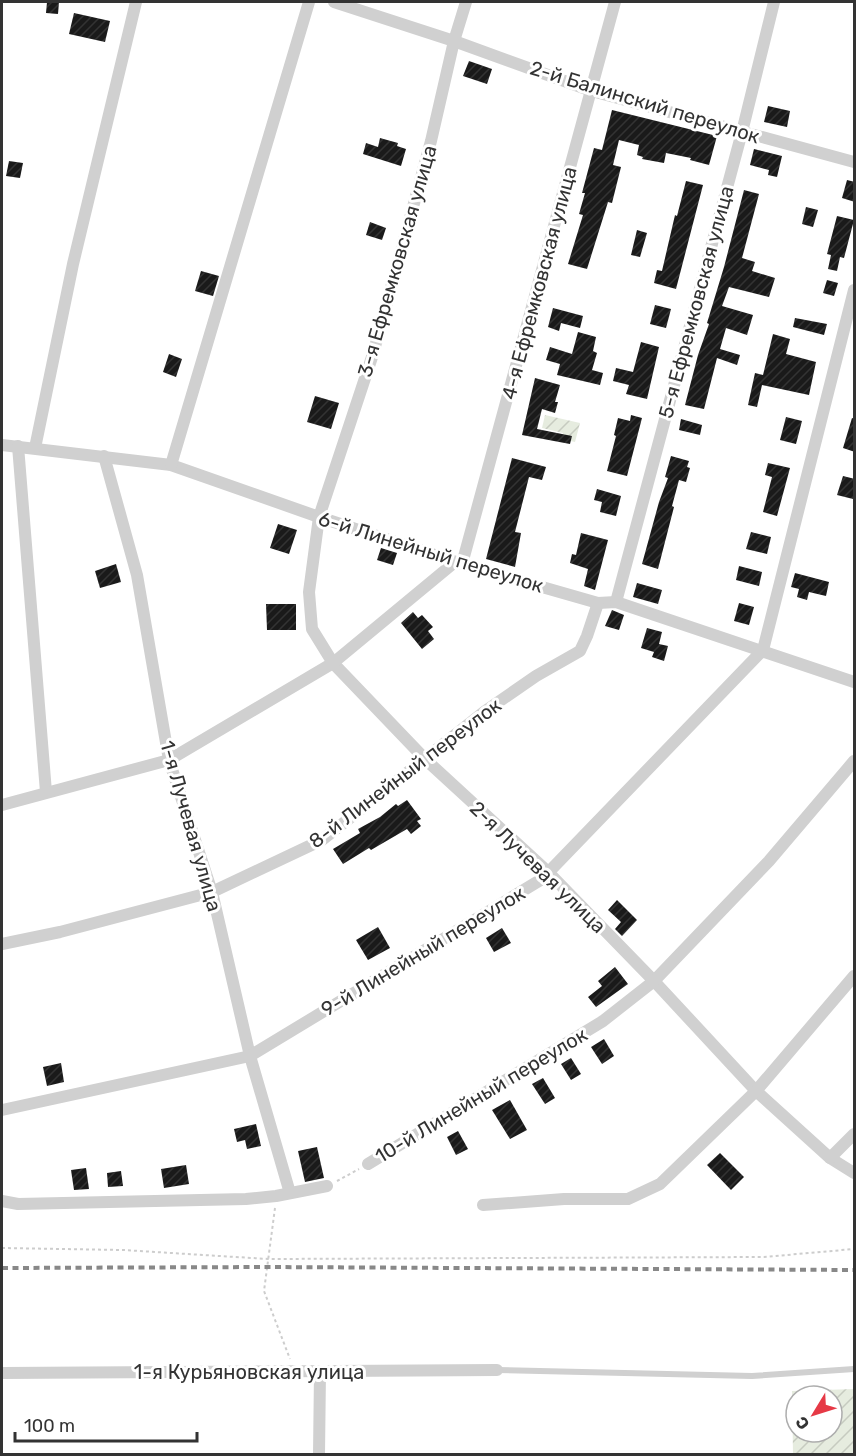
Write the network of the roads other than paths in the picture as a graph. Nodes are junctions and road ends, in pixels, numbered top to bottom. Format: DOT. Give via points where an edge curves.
graph roads {
  1 [pos="136,2"];
  2 [pos="309,2"];
  3 [pos="334,2"];
  4 [pos="466,2"];
  5 [pos="615,2"];
  6 [pos="774,2"];
  7 [pos="454,41"];
  8 [pos="591,91"];
  9 [pos="742,132"];
  10 [pos="855,162"];
  11 [pos="855,290"];
  12 [pos="2,445"];
  13 [pos="18,446"];
  14 [pos="35,448"];
  15 [pos="104,456"];
  16 [pos="171,465"];
  17 [pos="319,518"];
  18 [pos="458,563"];
  19 [pos="616,602"];
  20 [pos="598,603"];
  21 [pos="763,650"];
  22 [pos="333,663"];
  23 [pos="855,682"];
  24 [pos="425,759"];
  25 [pos="170,760"];
  26 [pos="855,761"];
  27 [pos="46,792"];
  28 [pos="2,805"];
  29 [pos="548,872"];
  30 [pos="212,892"];
  31 [pos="2,944"];
  32 [pos="855,976"];
  33 [pos="654,981"];
  34 [pos="250,1056"];
  35 [pos="756,1091"];
  36 [pos="2,1110"];
  37 [pos="855,1134"];
  38 [pos="830,1158"];
  39 [pos="368,1164"];
  40 [pos="855,1173"];
  41 [pos="327,1186"];
  42 [pos="290,1193"];
  43 [pos="2,1202"];
  44 [pos="483,1205"];
  45 [pos="855,1369"];
  46 [pos="497,1370"];
  47 [pos="320,1372"];
  48 [pos="2,1373"];
  49 [pos="319,1455"];
  1 -- 14 [label="street" via="73,264"];
  2 -- 16 [label="street"];
  3 -- 7 [label="street, 2-й Балинский переулок"];
  4 -- 7 [label="street, 3-я Ефремковская улица"];
  5 -- 8 [label="street, 4-я Ефремковская улица"];
  6 -- 9 [label="street, 5-я Ефремковская улица"];
  7 -- 8 [label="street, 2-й Балинский переулок"];
  7 -- 17 [label="street, 3-я Ефремковская улица" via="373,354"];
  8 -- 9 [label="street, 2-й Балинский переулок"];
  8 -- 18 [label="street, 4-я Ефремковская улица"];
  9 -- 10 [label="street, 2-й Балинский переулок"];
  9 -- 19 [label="street, 5-я Ефремковская улица"];
  11 -- 21 [label="street"];
  12 -- 13 [label="street, 6-й Линейный переулок"];
  13 -- 14 [label="street, 6-й Линейный переулок"];
  13 -- 27 [label="street"];
  14 -- 15 [label="street, 6-й Линейный переулок"];
  15 -- 16 [label="street, 6-й Линейный переулок"];
  15 -- 25 [label="street, 1-я Лучевая улица" via="137,575"];
  16 -- 17 [label="street, 6-й Линейный переулок"];
  17 -- 18 [label="street, 6-й Линейный переулок"];
  17 -- 22 [label="street, 2-я Лучевая улица" via="309,592 312,629"];
  18 -- 20 [label="street, 6-й Линейный переулок"];
  18 -- 22 [label="street"];
  19 -- 20 [label="street, 6-й Линейный переулок"];
  19 -- 21 [label="street, 6-й Линейный переулок"];
  20 -- 24 [label="street, 8-й Линейный переулок" via="580,651 484,712"];
  21 -- 23 [label="street, 6-й Линейный переулок"];
  21 -- 29 [label="street, 9-й Линейный переулок"];
  22 -- 24 [label="street, 2-я Лучевая улица"];
  22 -- 25 [label="street"];
  24 -- 29 [label="street, 2-я Лучевая улица"];
  24 -- 30 [label="street, 8-й Линейный переулок" via="322,840"];
  25 -- 27 [label="street"];
  25 -- 30 [label="street, 1-я Лучевая улица"];
  26 -- 33 [label="street, 10-й Линейный переулок" via="770,861"];
  27 -- 28 [label="street"];
  29 -- 33 [label="street, 2-я Лучевая улица"];
  29 -- 34 [label="street, 9-й Линейный переулок"];
  30 -- 31 [label="street, 8-й Линейный переулок"];
  30 -- 34 [label="street, 1-я Лучевая улица"];
  32 -- 35 [label="street"];
  33 -- 35 [label="street, 2-я Лучевая улица"];
  33 -- 39 [label="street, 10-й Линейный переулок" via="603,1021"];
  34 -- 36 [label="street, 9-й Линейный переулок"];
  34 -- 42 [label="street, 1-я Лучевая улица"];
  35 -- 38 [label="street, 2-я Лучевая улица"];
  35 -- 44 [label="street" via="660,1184 628,1199"];
  37 -- 38 [label="street"];
  38 -- 40 [label="street, 2-я Лучевая улица"];
  41 -- 42 [label="street"];
  42 -- 43 [label="street" via="246,1199"];
  45 -- 46 [label="lane" via="752,1376"];
  46 -- 47 [label="street, 1-я Курьяновская улица"];
  47 -- 48 [label="street, 1-я Курьяновская улица"];
  47 -- 49 [label="street"];
}
